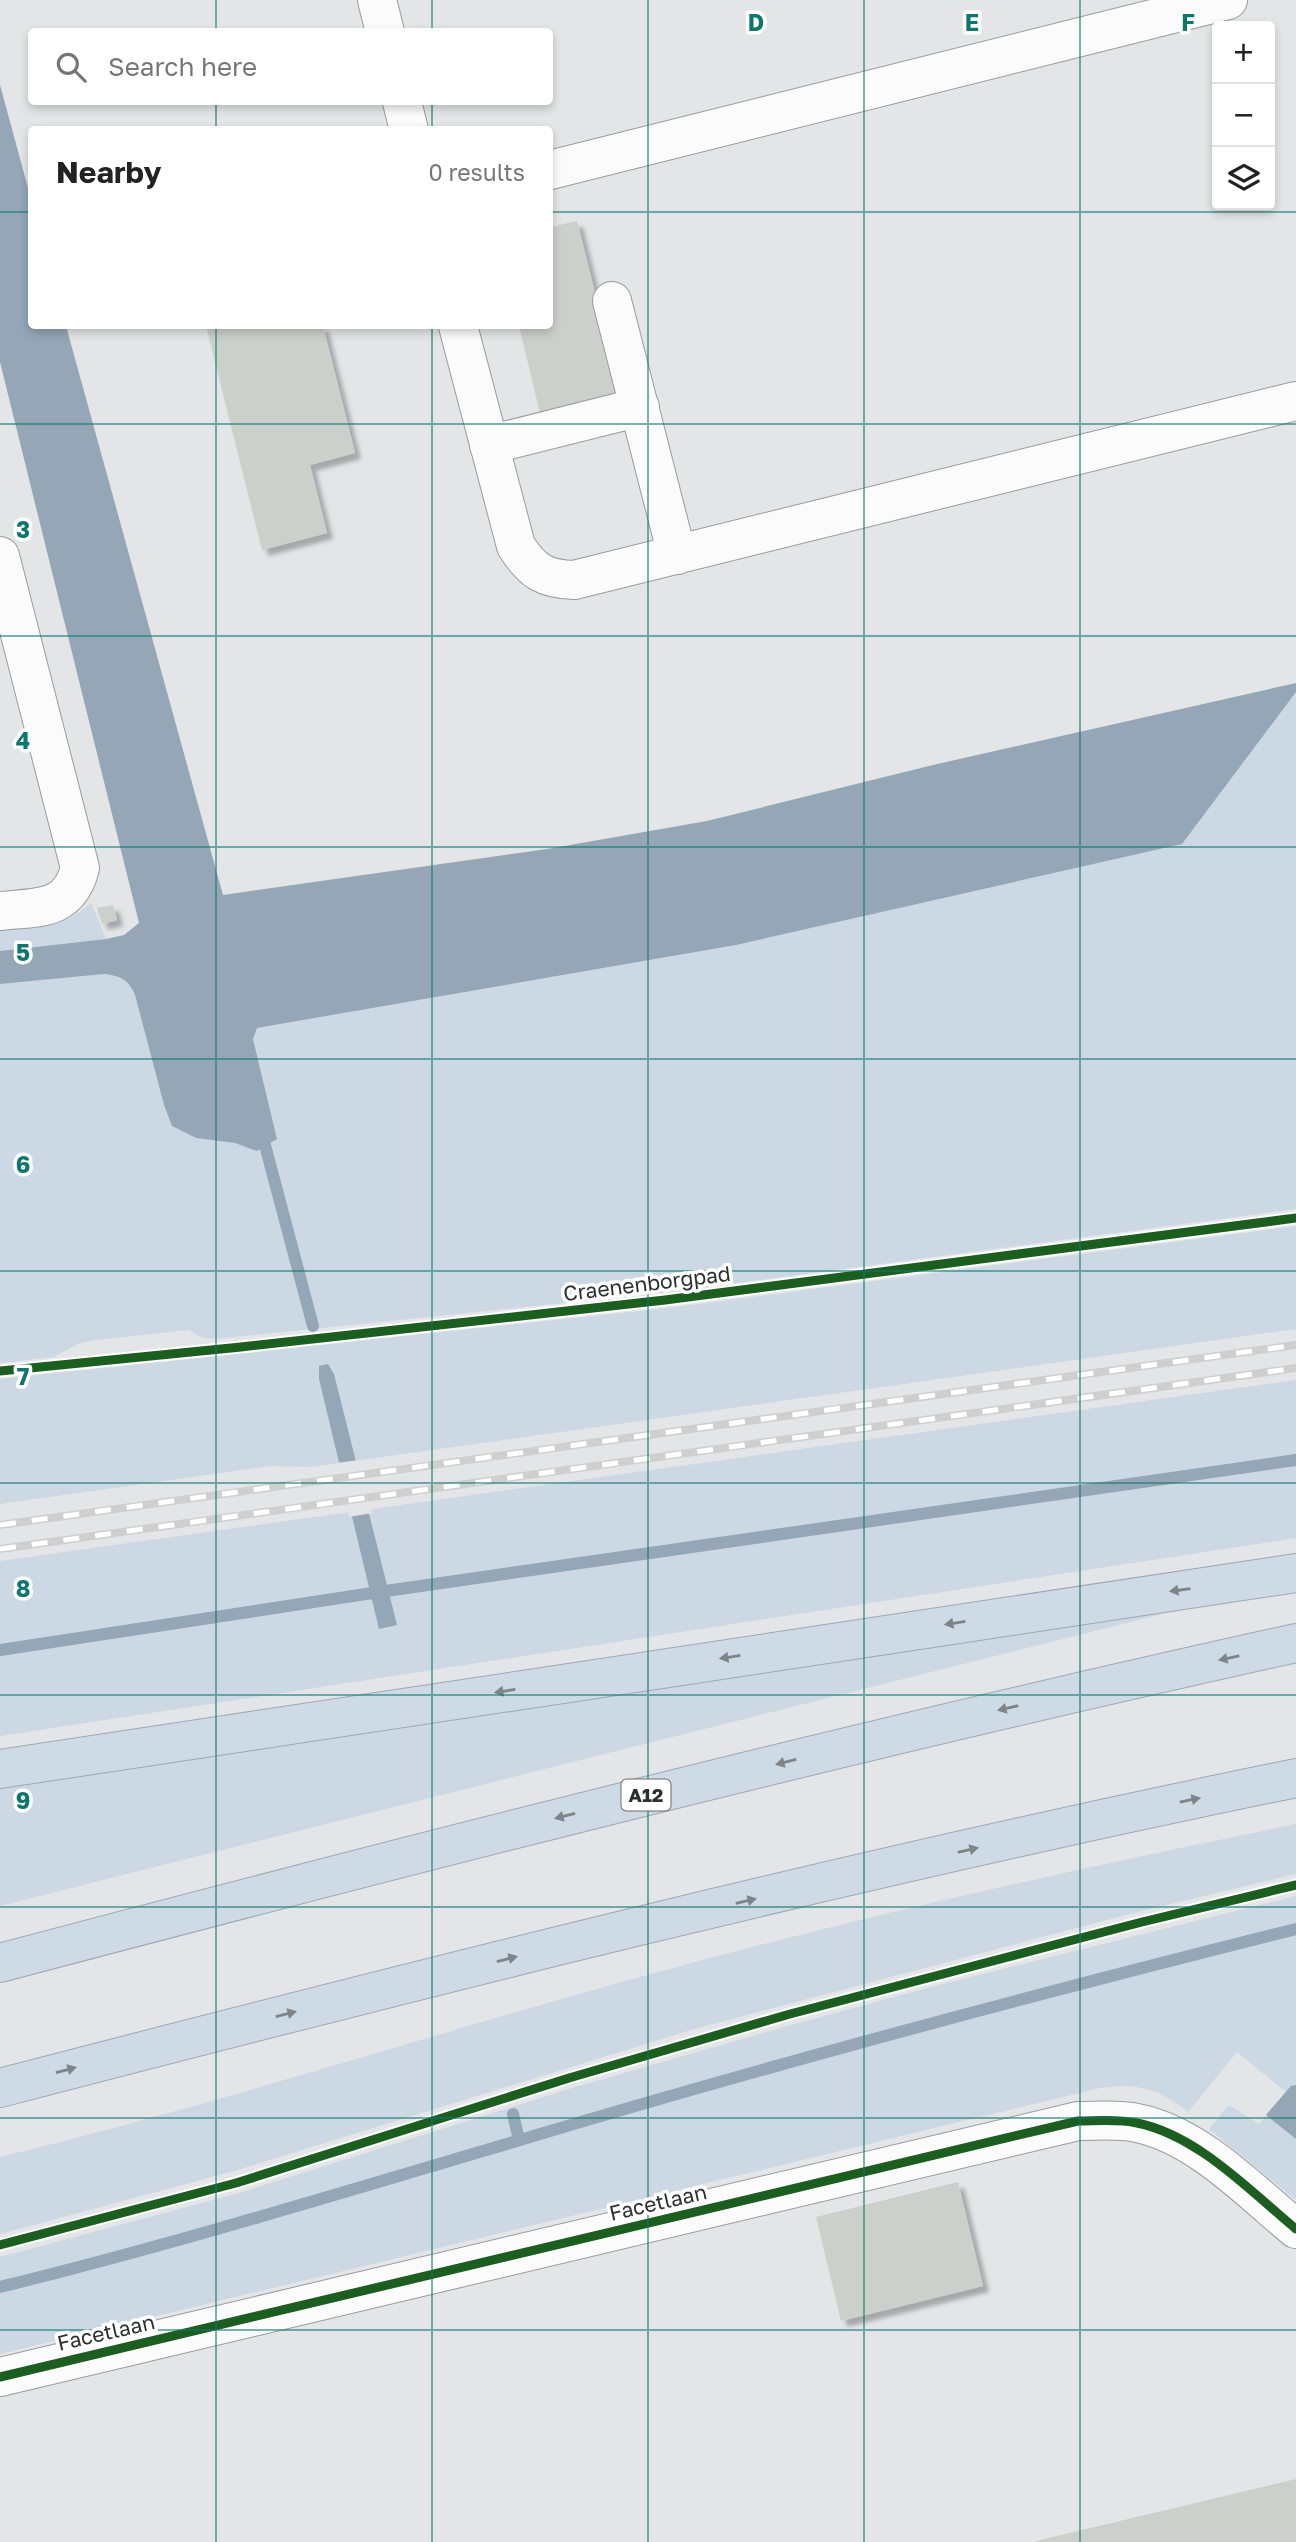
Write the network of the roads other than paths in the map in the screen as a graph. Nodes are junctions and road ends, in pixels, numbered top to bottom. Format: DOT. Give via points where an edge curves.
graph roads {
  1 [pos="377,0"];
  2 [pos="1228,0"];
  3 [pos="384,28"];
  4 [pos="403,105"];
  5 [pos="408,126"];
  6 [pos="553,169"];
  7 [pos="612,300"];
  8 [pos="459,329"];
  9 [pos="1296,401"];
  10 [pos="640,407"];
  11 [pos="489,445"];
  12 [pos="677,555"];
  13 [pos="0,556"];
  14 [pos="0,911"];
  15 [pos="1296,1573"];
  16 [pos="1296,1643"];
  17 [pos="0,1769"];
  18 [pos="1296,1778"];
  19 [pos="0,1963"];
  20 [pos="0,2088"];
  21 [pos="1296,2229"];
  22 [pos="0,2376"];
  1 -- 3 [label="street"];
  2 -- 6 [label="street"];
  4 -- 5 [label="street"];
  7 -- 10 [label="street"];
  8 -- 11 [label="street"];
  9 -- 12 [label="street"];
  10 -- 11 [label="street"];
  10 -- 12 [label="street"];
  11 -- 12 [label="street" via="516,546 538,572 553,579 574,580"];
  13 -- 14 [label="street" via="80,868 76,884 52,905"];
  15 -- 17 [label="highway, one-way"];
  16 -- 19 [label="highway, A12, one-way" via="655,1793"];
  20 -- 18 [label="highway, one-way" via="693,1913"];
  21 -- 22 [label="street, Facetlaan" via="1175,2134 1135,2122 1078,2121"];
}
